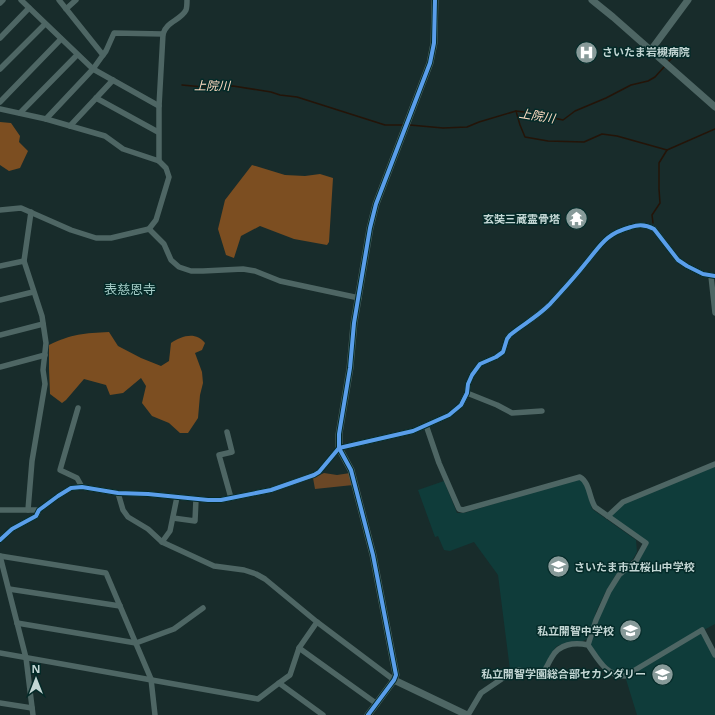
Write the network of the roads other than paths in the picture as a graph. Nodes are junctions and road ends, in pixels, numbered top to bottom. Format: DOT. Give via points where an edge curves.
graph roads {
  1 [pos="3,0"];
  2 [pos="21,0"];
  3 [pos="58,0"];
  4 [pos="76,0"];
  5 [pos="187,0"];
  6 [pos="435,0"];
  7 [pos="592,0"];
  8 [pos="688,0"];
  9 [pos="0,3"];
  10 [pos="29,8"];
  11 [pos="66,8"];
  12 [pos="45,24"];
  13 [pos="162,34"];
  14 [pos="0,38"];
  15 [pos="61,39"];
  16 [pos="651,50"];
  17 [pos="77,55"];
  18 [pos="103,55"];
  19 [pos="0,69"];
  20 [pos="93,69"];
  21 [pos="113,80"];
  22 [pos="96,98"];
  23 [pos="0,102"];
  24 [pos="159,106"];
  25 [pos="715,107"];
  26 [pos="0,109"];
  27 [pos="20,113"];
  28 [pos="46,119"];
  29 [pos="70,126"];
  30 [pos="158,132"];
  31 [pos="159,161"];
  32 [pos="0,210"];
  33 [pos="31,212"];
  34 [pos="149,230"];
  35 [pos="24,262"];
  36 [pos="0,266"];
  37 [pos="713,276"];
  38 [pos="33,292"];
  39 [pos="359,298"];
  40 [pos="0,300"];
  41 [pos="715,313"];
  42 [pos="43,324"];
  43 [pos="0,335"];
  44 [pos="45,355"];
  45 [pos="0,367"];
  46 [pos="467,393"];
  47 [pos="78,408"];
  48 [pos="542,411"];
  49 [pos="426,425"];
  50 [pos="227,432"];
  51 [pos="339,448"];
  52 [pos="715,464"];
  53 [pos="82,487"];
  54 [pos="118,493"];
  55 [pos="177,497"];
  56 [pos="231,498"];
  57 [pos="196,499"];
  58 [pos="0,510"];
  59 [pos="28,510"];
  60 [pos="39,510"];
  61 [pos="608,516"];
  62 [pos="174,518"];
  63 [pos="0,540"];
  64 [pos="162,542"];
  65 [pos="0,556"];
  66 [pos="9,590"];
  67 [pos="120,606"];
  68 [pos="203,608"];
  69 [pos="317,622"];
  70 [pos="17,623"];
  71 [pos="136,643"];
  72 [pos="588,645"];
  73 [pos="299,648"];
  74 [pos="0,653"];
  75 [pos="715,655"];
  76 [pos="26,658"];
  77 [pos="150,679"];
  78 [pos="394,680"];
  79 [pos="279,683"];
  80 [pos="0,703"];
  81 [pos="376,704"];
  82 [pos="32,708"];
  83 [pos="33,715"];
  84 [pos="155,715"];
  85 [pos="323,715"];
  86 [pos="368,715"];
  87 [pos="468,715"];
  1 -- 9 [label="street"];
  2 -- 10 [label="street"];
  3 -- 11 [label="street"];
  4 -- 11 [label="street"];
  5 -- 13 [label="street" via="187,9"];
  6 -- 39 [label="street" via="434,43 430,63 376,204"];
  7 -- 16 [label="street"];
  8 -- 16 [label="street"];
  10 -- 12 [label="street"];
  10 -- 14 [label="street"];
  11 -- 18 [label="street"];
  12 -- 15 [label="street"];
  12 -- 19 [label="street"];
  13 -- 18 [label="street" via="114,33"];
  13 -- 24 [label="street"];
  15 -- 17 [label="street"];
  15 -- 23 [label="street"];
  16 -- 25 [label="street"];
  17 -- 20 [label="street"];
  17 -- 27 [label="street"];
  18 -- 20 [label="street"];
  20 -- 21 [label="street"];
  20 -- 28 [label="street"];
  21 -- 22 [label="street"];
  21 -- 24 [label="street"];
  22 -- 29 [label="street"];
  22 -- 30 [label="street"];
  24 -- 30 [label="street"];
  26 -- 27 [label="street"];
  27 -- 28 [label="street"];
  28 -- 29 [label="street"];
  29 -- 31 [label="street" via="105,136 123,149"];
  30 -- 31 [label="street"];
  31 -- 34 [label="street" via="166,168 169,177 156,220"];
  32 -- 33 [label="street" via="21,208"];
  33 -- 34 [label="street" via="96,238 111,238"];
  33 -- 35 [label="street"];
  34 -- 39 [label="street" via="164,244 171,260 179,267 191,271 243,269 280,281"];
  35 -- 36 [label="street"];
  35 -- 38 [label="street"];
  37 -- 41 [label="street"];
  37 -- 46 [label="street" via="678,260 649,226 636,225 618,230 598,246 586,264 548,306 510,335 503,352 480,364 472,375"];
  38 -- 40 [label="street"];
  38 -- 42 [label="street"];
  39 -- 51 [label="street"];
  42 -- 43 [label="street"];
  42 -- 44 [label="street"];
  44 -- 45 [label="street"];
  44 -- 59 [label="street" via="45,384 32,461"];
  46 -- 48 [label="street" via="512,413"];
  46 -- 49 [label="street" via="461,405 449,415"];
  47 -- 53 [label="street" via="60,470 76,478"];
  49 -- 51 [label="street" via="413,431"];
  49 -- 61 [label="street" via="439,464 459,509 580,477 585,480 595,507"];
  50 -- 56 [label="street" via="232,452 219,455"];
  51 -- 56 [label="street" via="314,475 271,490"];
  51 -- 78 [label="street" via="351,470 373,556 396,675"];
  52 -- 61 [label="street" via="623,502"];
  53 -- 54 [label="street"];
  53 -- 60 [label="street" via="71,488"];
  54 -- 55 [label="street"];
  54 -- 64 [label="street" via="128,517 148,529"];
  55 -- 57 [label="street"];
  55 -- 62 [label="street"];
  56 -- 57 [label="street"];
  57 -- 62 [label="street" via="194,521"];
  58 -- 59 [label="street"];
  59 -- 60 [label="street"];
  60 -- 63 [label="street" via="36,516 12,529"];
  61 -- 72 [label="street" via="646,543 636,561 619,575 608,591"];
  62 -- 64 [label="street"];
  64 -- 69 [label="street" via="214,566 256,574"];
  65 -- 66 [label="street"];
  65 -- 67 [label="street" via="106,573"];
  66 -- 67 [label="street"];
  66 -- 70 [label="street"];
  67 -- 71 [label="street"];
  68 -- 71 [label="street" via="174,629"];
  69 -- 73 [label="street"];
  69 -- 78 [label="street"];
  70 -- 71 [label="street"];
  70 -- 76 [label="street"];
  71 -- 77 [label="street"];
  72 -- 75 [label="street" via="605,670 621,676 702,630"];
  72 -- 87 [label="street" via="580,643 561,646 542,674 518,670 506,676 481,693"];
  73 -- 79 [label="street" via="290,675"];
  73 -- 81 [label="street"];
  74 -- 76 [label="street"];
  76 -- 77 [label="street"];
  76 -- 82 [label="street"];
  77 -- 79 [label="street" via="258,699"];
  77 -- 84 [label="street"];
  78 -- 81 [label="street"];
  78 -- 87 [label="street"];
  79 -- 85 [label="street"];
  80 -- 82 [label="street"];
  81 -- 86 [label="street"];
  82 -- 83 [label="street"];
}
